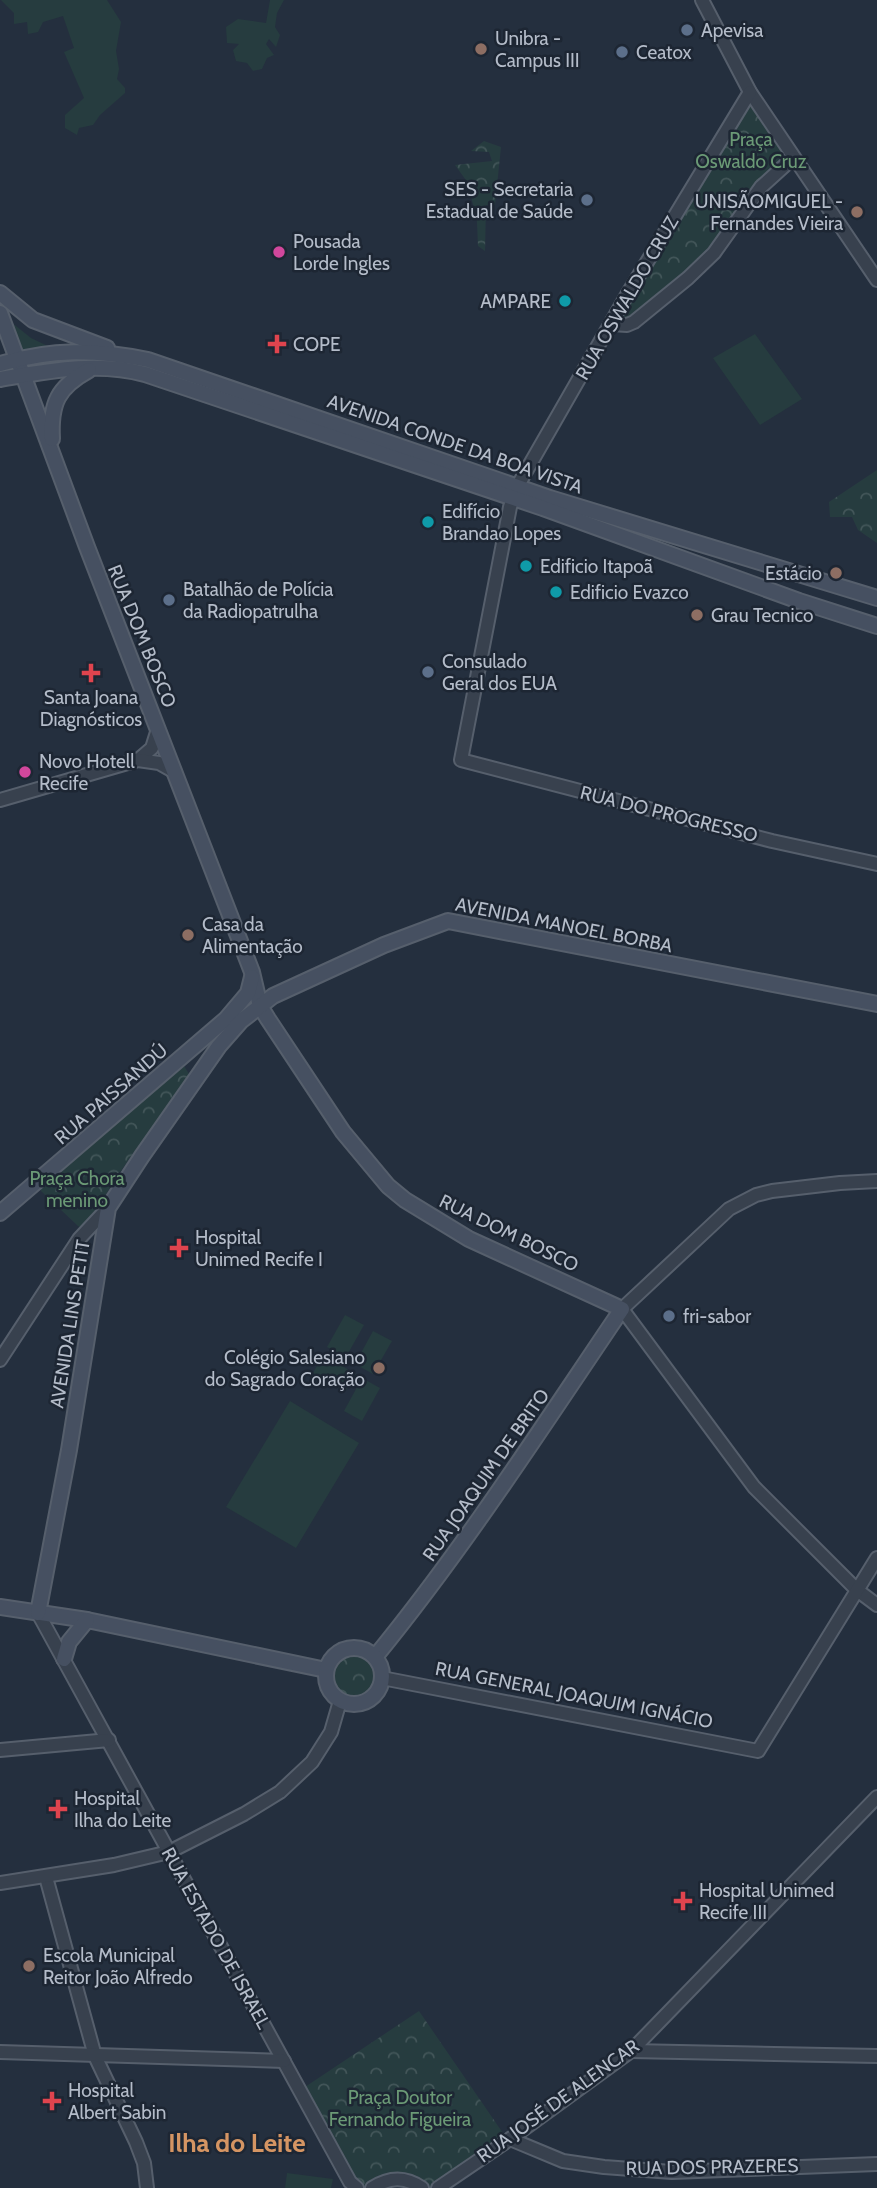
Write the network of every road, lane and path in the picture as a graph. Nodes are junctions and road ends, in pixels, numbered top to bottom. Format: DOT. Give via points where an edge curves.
graph roads {
  1 [pos="702,0"];
  2 [pos="750,92"];
  3 [pos="793,158"];
  4 [pos="877,280"];
  5 [pos="0,293"];
  6 [pos="0,313"];
  7 [pos="612,324"];
  8 [pos="128,356"];
  9 [pos="18,359"];
  10 [pos="0,364"];
  11 [pos="94,367"];
  12 [pos="24,375"];
  13 [pos="0,379"];
  14 [pos="53,454"];
  15 [pos="513,497"];
  16 [pos="877,598"];
  17 [pos="877,625"];
  18 [pos="158,729"];
  19 [pos="138,760"];
  20 [pos="461,760"];
  21 [pos="175,772"];
  22 [pos="0,800"];
  23 [pos="877,864"];
  24 [pos="252,972"];
  25 [pos="283,992"];
  26 [pos="877,1004"];
  27 [pos="260,1006"];
  28 [pos="180,1060"];
  29 [pos="195,1081"];
  30 [pos="877,1181"];
  31 [pos="108,1208"];
  32 [pos="0,1213"];
  33 [pos="622,1309"];
  34 [pos="0,1360"];
  35 [pos="877,1558"];
  36 [pos="857,1590"];
  37 [pos="877,1605"];
  38 [pos="0,1607"];
  39 [pos="38,1613"];
  40 [pos="87,1620"];
  41 [pos="375,1657"];
  42 [pos="64,1659"];
  43 [pos="326,1670"];
  44 [pos="382,1678"];
  45 [pos="340,1701"];
  46 [pos="109,1740"];
  47 [pos="0,1751"];
  48 [pos="877,1797"];
  49 [pos="169,1852"];
  50 [pos="46,1877"];
  51 [pos="0,1883"];
  52 [pos="631,2051"];
  53 [pos="0,2052"];
  54 [pos="94,2056"];
  55 [pos="877,2056"];
  56 [pos="284,2061"];
  57 [pos="510,2139"];
  58 [pos="877,2164"];
  59 [pos="352,2186"];
  60 [pos="147,2188"];
  61 [pos="372,2188"];
  62 [pos="422,2188"];
  63 [pos="438,2188"];
  1 -- 2 [label="street"];
  2 -- 3 [label="street"];
  2 -- 7 [label="street, RUA OSWALDO CRUZ"];
  3 -- 4 [label="street"];
  3 -- 7 [label="street" via="761,187 714,253 688,278 628,324"];
  5 -- 8 [label="main road" via="33,320"];
  6 -- 9 [label="main road, RUA DOM BOSCO"];
  7 -- 15 [label="street, RUA OSWALDO CRUZ"];
  8 -- 9 [label="main road, AVENIDA CONDE DA BOA VISTA" via="60,352"];
  8 -- 15 [label="main road, AVENIDA CONDE DA BOA VISTA" via="188,372"];
  9 -- 10 [label="main road, AVENIDA CONDE DA BOA VISTA"];
  9 -- 12 [label="main road, RUA DOM BOSCO"];
  11 -- 12 [label="main road, AVENIDA CONDE DA BOA VISTA"];
  11 -- 14 [label="main road" via="71,381 56,400 51,424"];
  11 -- 15 [label="main road, AVENIDA CONDE DA BOA VISTA" via="145,374"];
  12 -- 13 [label="main road, AVENIDA CONDE DA BOA VISTA"];
  12 -- 14 [label="main road, RUA DOM BOSCO"];
  14 -- 18 [label="main road, RUA DOM BOSCO"];
  15 -- 16 [label="main road, AVENIDA CONDE DA BOA VISTA"];
  15 -- 17 [label="main road, AVENIDA CONDE DA BOA VISTA"];
  15 -- 20 [label="street, RUA OSWALDO CRUZ"];
  18 -- 19 [label="street" via="152,748"];
  18 -- 21 [label="main road, RUA DOM BOSCO"];
  19 -- 21 [label="street" via="159,763"];
  19 -- 22 [label="street"];
  20 -- 23 [label="street, RUA DO PROGRESSO"];
  21 -- 24 [label="main road, RUA DOM BOSCO"];
  24 -- 25 [label="main road"];
  24 -- 27 [label="main road, RUA DOM BOSCO"];
  24 -- 28 [label="main road, RUA PAISSANDÚ" via="243,1000"];
  25 -- 26 [label="main road, AVENIDA MANOEL BORBA" via="447,921"];
  25 -- 27 [label="main road, AVENIDA MANOEL BORBA"];
  27 -- 29 [label="main road, AVENIDA LINS PETIT" via="231,1032"];
  27 -- 33 [label="main road, RUA DOM BOSCO" via="344,1132 388,1186 469,1239"];
  28 -- 29 [label="main road" via="193,1064"];
  28 -- 32 [label="main road, RUA PAISSANDÚ"];
  29 -- 31 [label="main road, AVENIDA LINS PETIT"];
  30 -- 33 [label="street" via="756,1195 729,1209"];
  31 -- 34 [label="street" via="79,1239"];
  31 -- 39 [label="main road, AVENIDA LINS PETIT"];
  33 -- 36 [label="street" via="754,1488"];
  33 -- 41 [label="main road, RUA JOAQUIM DE BRITO" via="495,1497"];
  35 -- 36 [label="street"];
  36 -- 37 [label="street"];
  36 -- 44 [label="street, RUA GENERAL JOAQUIM IGNÁCIO" via="758,1751"];
  38 -- 39 [label="main road"];
  39 -- 40 [label="main road"];
  39 -- 42 [label="street, RUA ESTADO DE ISRAEL"];
  40 -- 42 [label="main road" via="69,1642"];
  40 -- 43 [label="main road"];
  41 -- 43 [label="main road" via="360,1648 343,1650"];
  41 -- 44 [label="main road"];
  42 -- 46 [label="street, RUA ESTADO DE ISRAEL"];
  43 -- 45 [label="main road" via="328,1688"];
  44 -- 45 [label="main road" via="368,1701"];
  45 -- 49 [label="street" via="322,1748 279,1792"];
  46 -- 47 [label="street"];
  46 -- 49 [label="street, RUA ESTADO DE ISRAEL"];
  48 -- 52 [label="street, RUA JOSÉ DE ALENCAR"];
  49 -- 50 [label="street"];
  49 -- 56 [label="street, RUA ESTADO DE ISRAEL"];
  50 -- 51 [label="street"];
  50 -- 54 [label="street"];
  52 -- 55 [label="street"];
  52 -- 57 [label="street, RUA JOSÉ DE ALENCAR"];
  53 -- 54 [label="street"];
  54 -- 56 [label="street"];
  54 -- 60 [label="street" via="136,2142"];
  56 -- 59 [label="street, RUA ESTADO DE ISRAEL"];
  57 -- 58 [label="street, RUA DOS PRAZERES" via="563,2161 671,2172"];
  57 -- 63 [label="street, RUA JOSÉ DE ALENCAR"];
  61 -- 62 [label="street" via="402,2179"];
}
